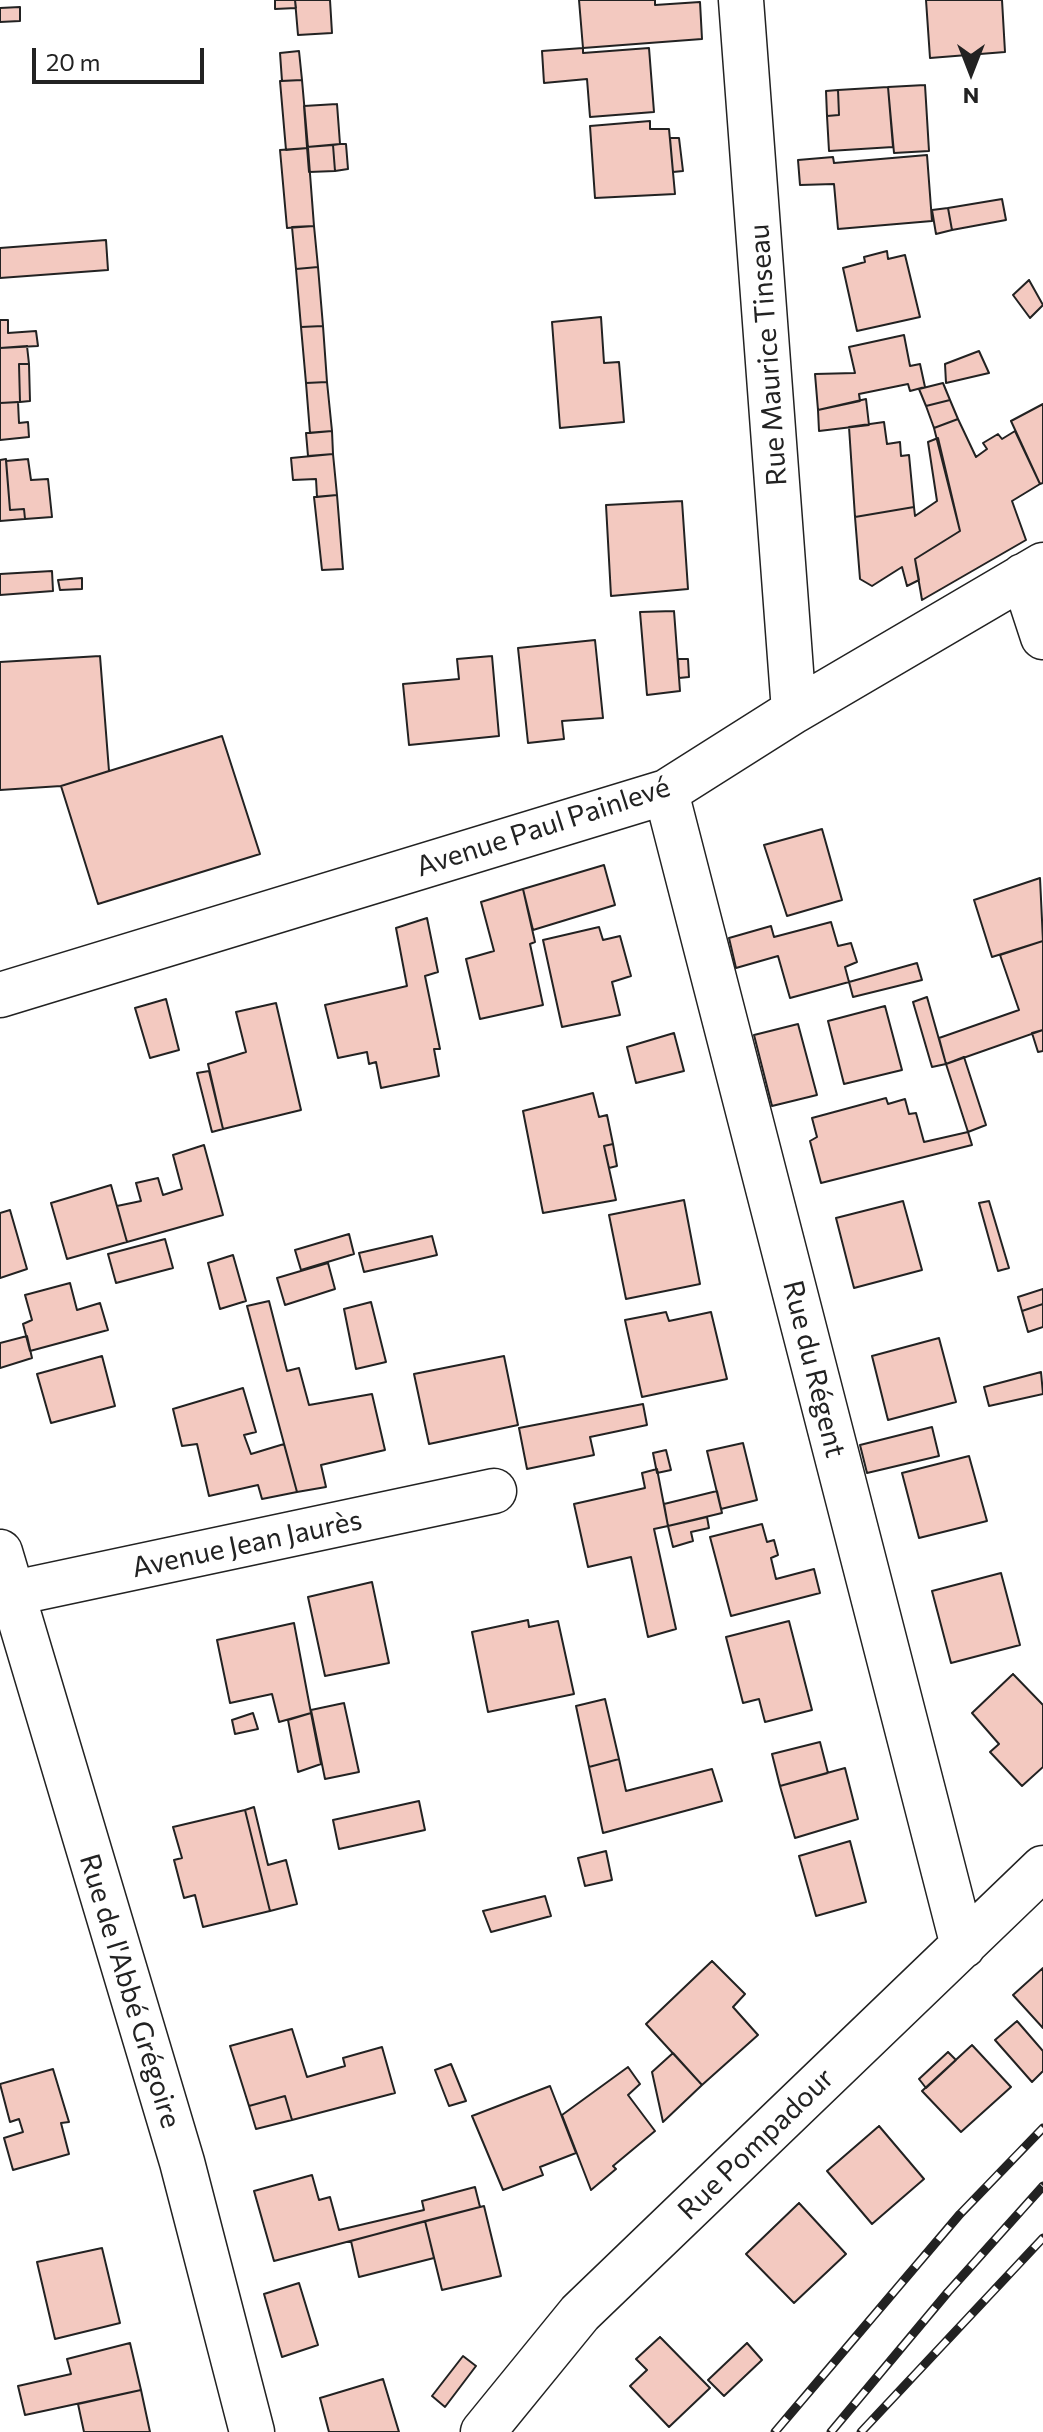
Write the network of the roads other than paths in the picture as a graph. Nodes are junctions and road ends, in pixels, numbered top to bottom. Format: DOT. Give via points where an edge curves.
graph roads {
  1 [pos="741,0"];
  2 [pos="1033,570"];
  3 [pos="1043,637"];
  4 [pos="794,711"];
  5 [pos="666,792"];
  6 [pos="0,995"];
  7 [pos="494,1491"];
  8 [pos="0,1552"];
  9 [pos="6,1595"];
  10 [pos="1043,1868"];
  11 [pos="963,1946"];
  12 [pos="252,2432"];
  13 [pos="483,2432"];
  1 -- 4 [label="street, Rue Maurice Tinseau"];
  2 -- 3 [label="street"];
  2 -- 4 [label="street, Avenue Paul Painlevé"];
  4 -- 5 [label="street, Avenue Paul Painlevé"];
  5 -- 6 [label="street, Avenue Paul Painlevé"];
  5 -- 11 [label="street, Rue du Régent"];
  7 -- 9 [label="street, Avenue Jean Jaurès"];
  8 -- 9 [label="street, Rue de l'Abbé Grégoire"];
  9 -- 12 [label="street, Rue de l'Abbé Grégoire" via="182,2162"];
  10 -- 11 [label="street, Rue Pompadour"];
  11 -- 13 [label="street, Rue Pompadour" via="580,2313"];
}
